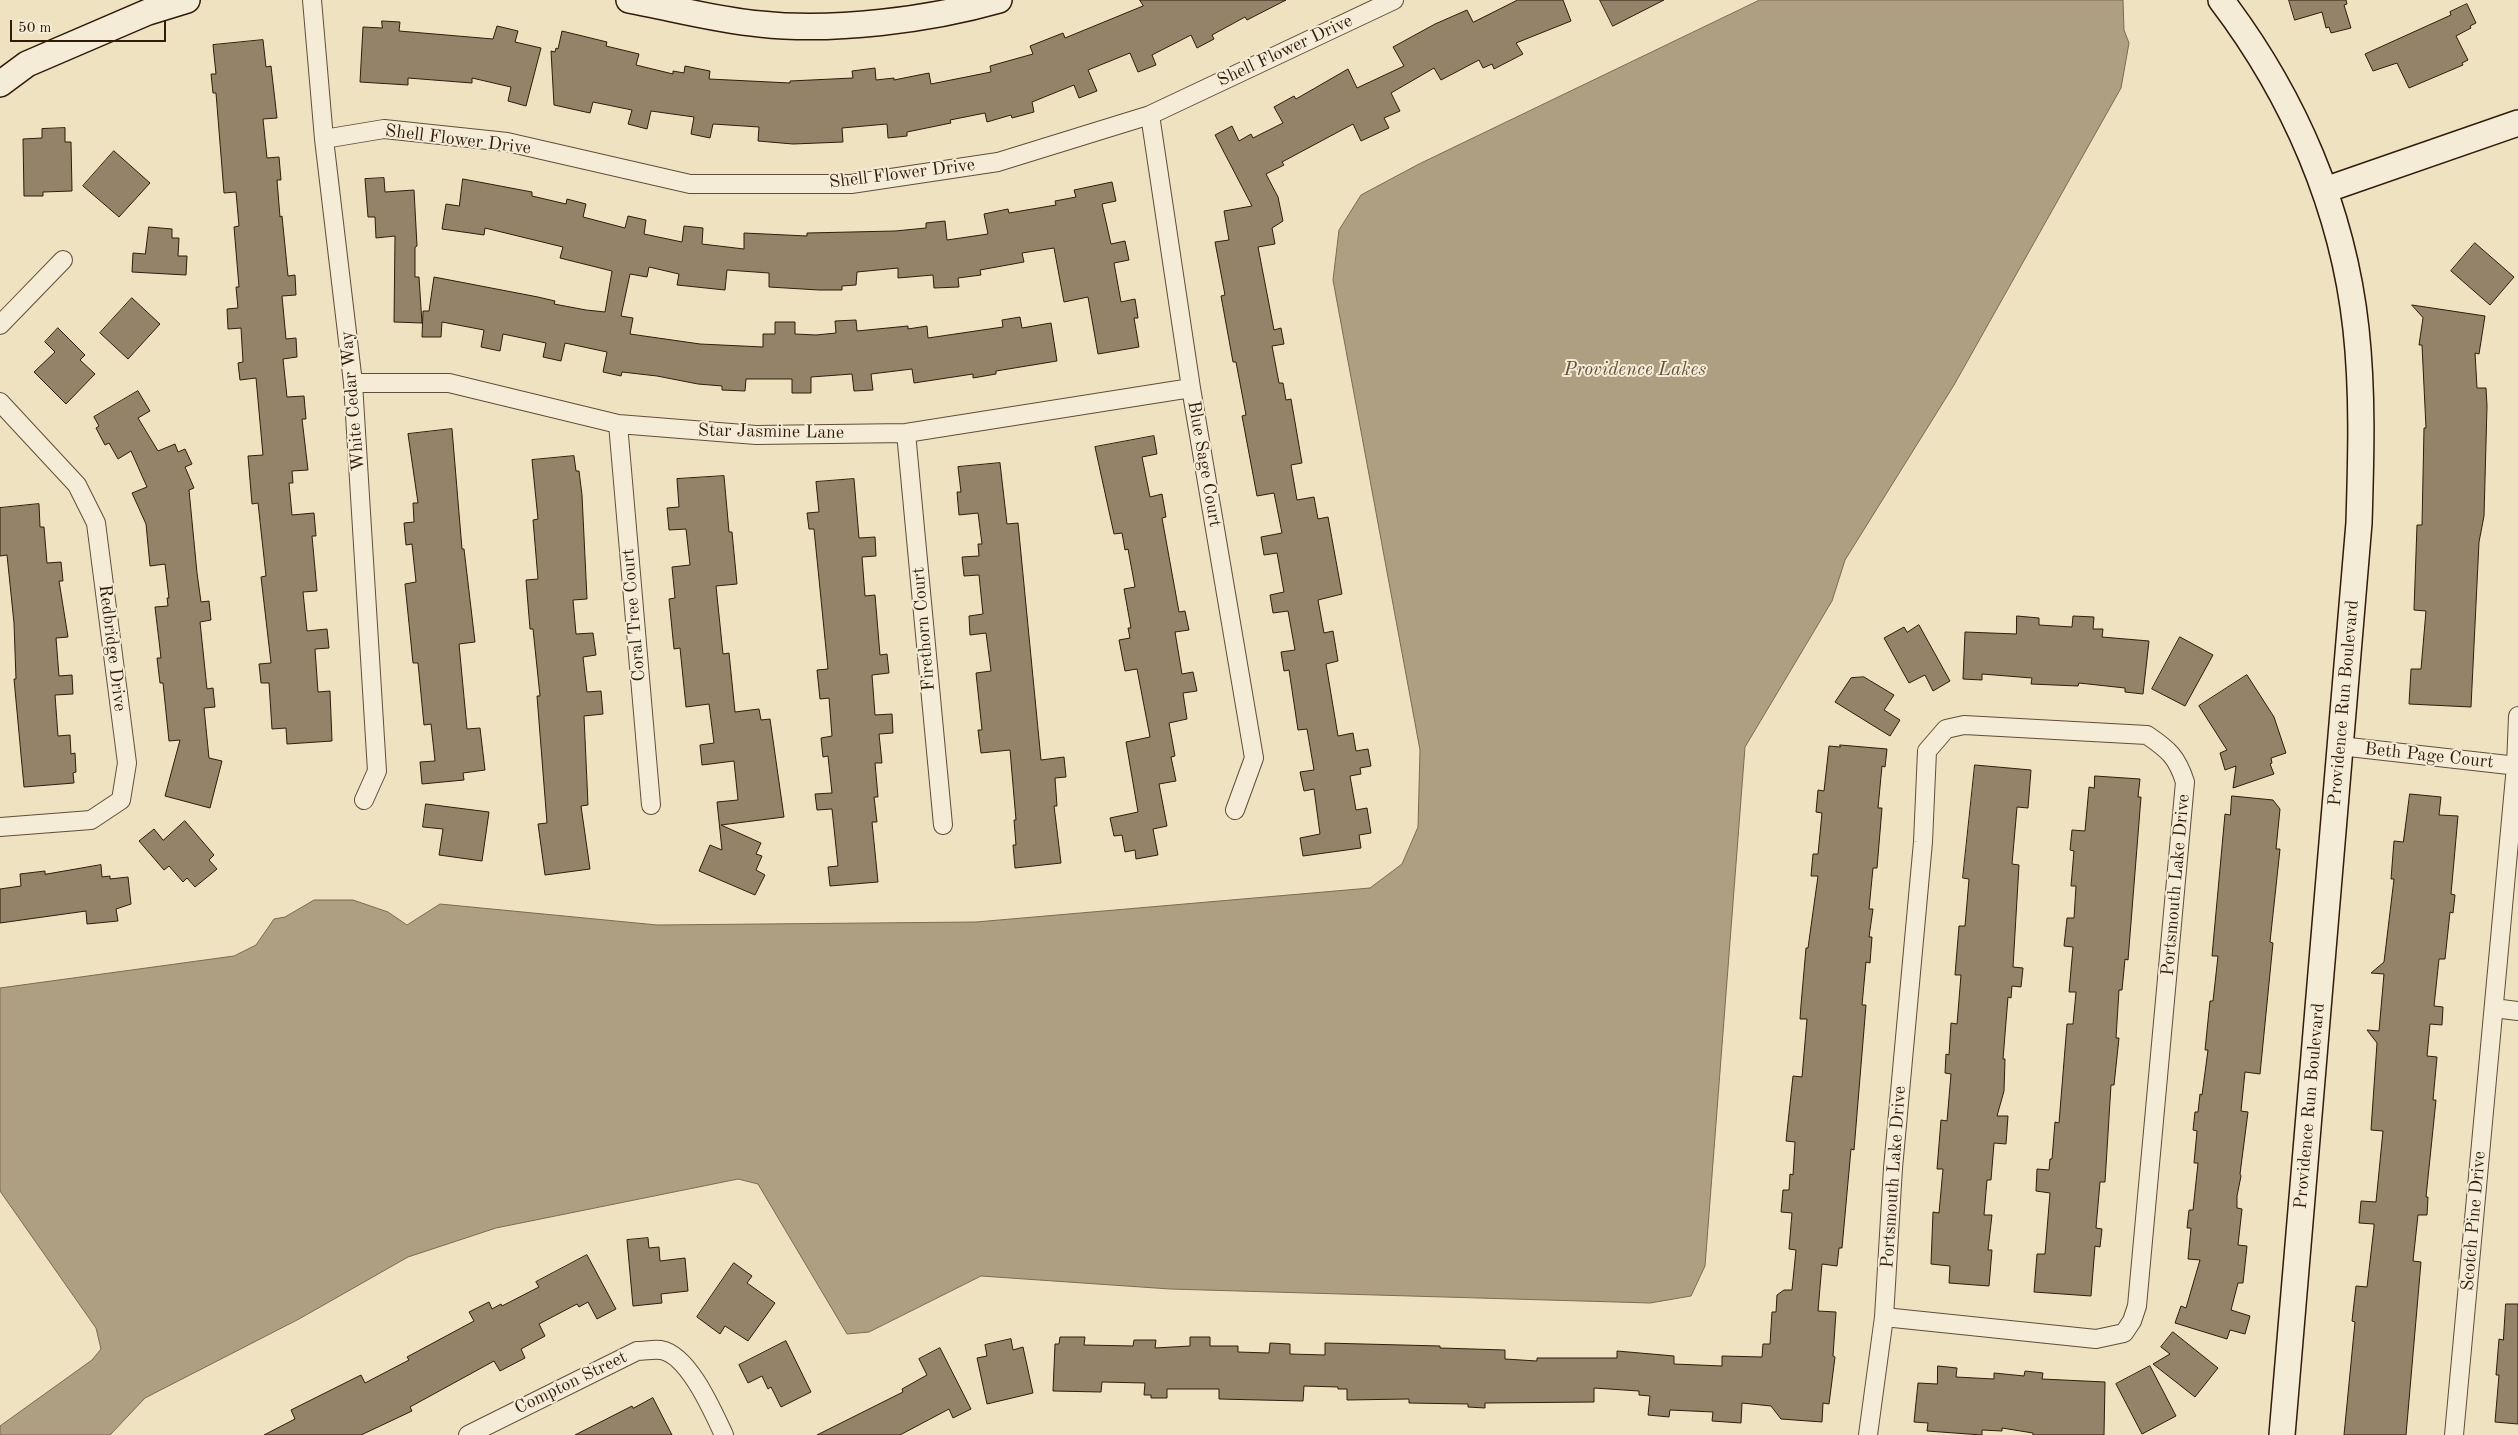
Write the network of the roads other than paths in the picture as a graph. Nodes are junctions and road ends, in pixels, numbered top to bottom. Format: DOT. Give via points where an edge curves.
graph roads {
  1 [pos="187,0"];
  2 [pos="312,0"];
  3 [pos="629,0"];
  4 [pos="999,0"];
  5 [pos="1394,0"];
  6 [pos="2221,0"];
  7 [pos="0,84"];
  8 [pos="1150,115"];
  9 [pos="2518,115"];
  10 [pos="2518,123"];
  11 [pos="2481,136"];
  12 [pos="324,139"];
  13 [pos="2325,190"];
  14 [pos="63,260"];
  15 [pos="0,325"];
  16 [pos="353,383"];
  17 [pos="1191,388"];
  18 [pos="0,402"];
  19 [pos="618,424"];
  20 [pos="906,433"];
  21 [pos="2518,716"];
  22 [pos="2340,746"];
  23 [pos="2517,766"];
  24 [pos="364,800"];
  25 [pos="651,805"];
  26 [pos="1235,810"];
  27 [pos="943,826"];
  28 [pos="0,827"];
  29 [pos="2494,1008"];
  30 [pos="2518,1011"];
  31 [pos="1884,1317"];
  32 [pos="468,1435"];
  33 [pos="724,1435"];
  34 [pos="1868,1435"];
  35 [pos="2282,1435"];
  36 [pos="2454,1435"];
  1 -- 7 [label="street" via="148,12 27,64"];
  2 -- 12 [label="street, White Cedar Way"];
  3 -- 4 [label="street" via="760,24 812,25 912,18"];
  5 -- 8 [label="street, Shell Flower Drive"];
  6 -- 13 [label="street, Providence Run Boulevard" via="2275,81 2300,129"];
  8 -- 12 [label="street, Shell Flower Drive" via="998,162 851,184 690,184 507,142 384,129"];
  8 -- 17 [label="street, Blue Sage Court"];
  9 -- 11 [label="street"];
  10 -- 11 [label="street"];
  11 -- 13 [label="street"];
  12 -- 16 [label="street, White Cedar Way"];
  13 -- 22 [label="street, Providence Run Boulevard" via="2351,292 2360,388 2360,523"];
  14 -- 15 [label="street"];
  16 -- 19 [label="street, Star Jasmine Lane" via="449,383"];
  16 -- 24 [label="street, White Cedar Way" via="377,770"];
  17 -- 20 [label="street, Star Jasmine Lane"];
  17 -- 26 [label="street, Blue Sage Court" via="1254,758"];
  18 -- 28 [label="street, Redbridge Drive" via="78,485 96,523 127,763 121,800 91,820"];
  19 -- 20 [label="street, Star Jasmine Lane" via="756,435"];
  19 -- 25 [label="street, Coral Tree Court"];
  20 -- 27 [label="street, Firethorn Court"];
  21 -- 23 [label="street, Scotch Pine Drive"];
  22 -- 23 [label="street, Beth Page Court"];
  22 -- 35 [label="street, Providence Run Boulevard"];
  23 -- 29 [label="street, Scotch Pine Drive"];
  29 -- 30 [label="street"];
  29 -- 36 [label="street, Scotch Pine Drive"];
  31 -- 31 [label="street, Portsmouth Lake Drive" via="1893,1168 1923,842 1927,751 1946,729 1964,725 2147,736 2178,760 2185,782 2138,1296 2132,1321 2124,1333 2096,1339"];
  31 -- 34 [label="street, Portsmouth Lake Drive"];
  32 -- 33 [label="street, Compton Street" via="637,1351 662,1350 683,1365 699,1384"];
}
